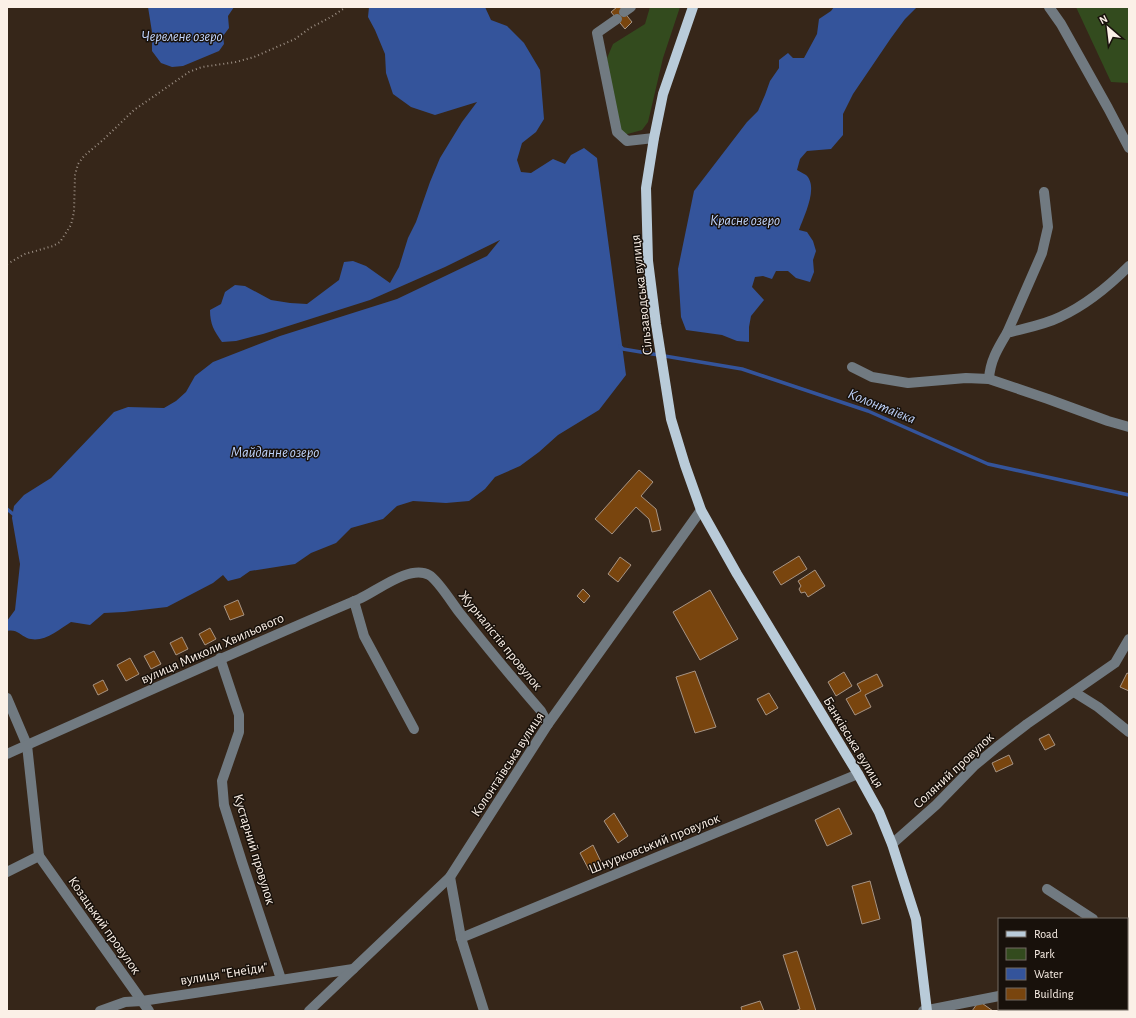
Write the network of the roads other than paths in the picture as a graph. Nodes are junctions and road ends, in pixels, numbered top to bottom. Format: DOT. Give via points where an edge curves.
graph roads {
  1 [pos="693,7"];
  2 [pos="1049,7"];
  3 [pos="624,13"];
  4 [pos="654,138"];
  5 [pos="1129,148"];
  6 [pos="1044,192"];
  7 [pos="1129,266"];
  8 [pos="1007,333"];
  9 [pos="852,367"];
  10 [pos="989,379"];
  11 [pos="1129,427"];
  12 [pos="701,510"];
  13 [pos="429,575"];
  14 [pos="354,601"];
  15 [pos="1129,640"];
  16 [pos="220,658"];
  17 [pos="1074,692"];
  18 [pos="7,698"];
  19 [pos="548,724"];
  20 [pos="414,729"];
  21 [pos="1129,732"];
  22 [pos="27,745"];
  23 [pos="7,754"];
  24 [pos="858,774"];
  25 [pos="892,844"];
  26 [pos="39,856"];
  27 [pos="7,872"];
  28 [pos="450,877"];
  29 [pos="1047,889"];
  30 [pos="1091,918"];
  31 [pos="461,938"];
  32 [pos="353,968"];
  33 [pos="281,979"];
  34 [pos="998,996"];
  35 [pos="142,1001"];
  36 [pos="100,1011"];
  37 [pos="149,1011"];
  38 [pos="309,1011"];
  39 [pos="484,1011"];
  40 [pos="926,1011"];
  1 -- 4 [label="main road, Сільзаводська вулиця" via="663,94"];
  2 -- 5 [label="street" via="1065,31"];
  3 -- 4 [label="street" via="597,33 617,132 627,141"];
  4 -- 12 [label="main road, Сільзаводська вулиця" via="646,188 648,261 671,419"];
  6 -- 8 [label="street" via="1048,227 1046,240"];
  7 -- 8 [label="street" via="1100,292 1059,318"];
  8 -- 10 [label="street" via="993,357"];
  9 -- 10 [label="street" via="872,376 908,383 966,378"];
  10 -- 11 [label="street"];
  12 -- 19 [label="street, Колонтаївська вулиця"];
  12 -- 24 [label="main road, Банківська вулиця"];
  13 -- 14 [label="street, вулиця Миколи Хвильового" via="404,574"];
  13 -- 19 [label="street, Журналістів провулок" via="541,711"];
  14 -- 16 [label="street, вулиця Миколи Хвильового"];
  14 -- 20 [label="street" via="364,636"];
  15 -- 17 [label="street, Соляний провулок" via="1115,663"];
  16 -- 22 [label="street, вулиця Миколи Хвильового"];
  16 -- 33 [label="street, Кустарний провулок" via="240,724 222,781 224,805"];
  17 -- 21 [label="street"];
  17 -- 25 [label="street, Соляний провулок" via="1027,724 974,766 936,805"];
  18 -- 22 [label="street"];
  19 -- 28 [label="street, Колонтаївська вулиця"];
  22 -- 23 [label="street, вулиця Миколи Хвильового"];
  22 -- 26 [label="street"];
  24 -- 25 [label="main road, Банківська вулиця" via="879,812"];
  24 -- 31 [label="street, Шнурковський провулок"];
  25 -- 40 [label="main road, Банківська вулиця" via="916,919"];
  26 -- 27 [label="street"];
  26 -- 35 [label="street, Козацький провулок"];
  28 -- 31 [label="street"];
  28 -- 32 [label="street, Колонтаївська вулиця"];
  29 -- 30 [label="street"];
  31 -- 39 [label="street"];
  32 -- 33 [label="street, вулиця \"Енеїди\""];
  32 -- 38 [label="street, Колонтаївська вулиця"];
  33 -- 35 [label="street, вулиця \"Енеїди\""];
  34 -- 40 [label="street"];
  35 -- 36 [label="street, вулиця \"Енеїди\"" via="125,1002"];
  35 -- 37 [label="street, Козацький провулок"];
}
